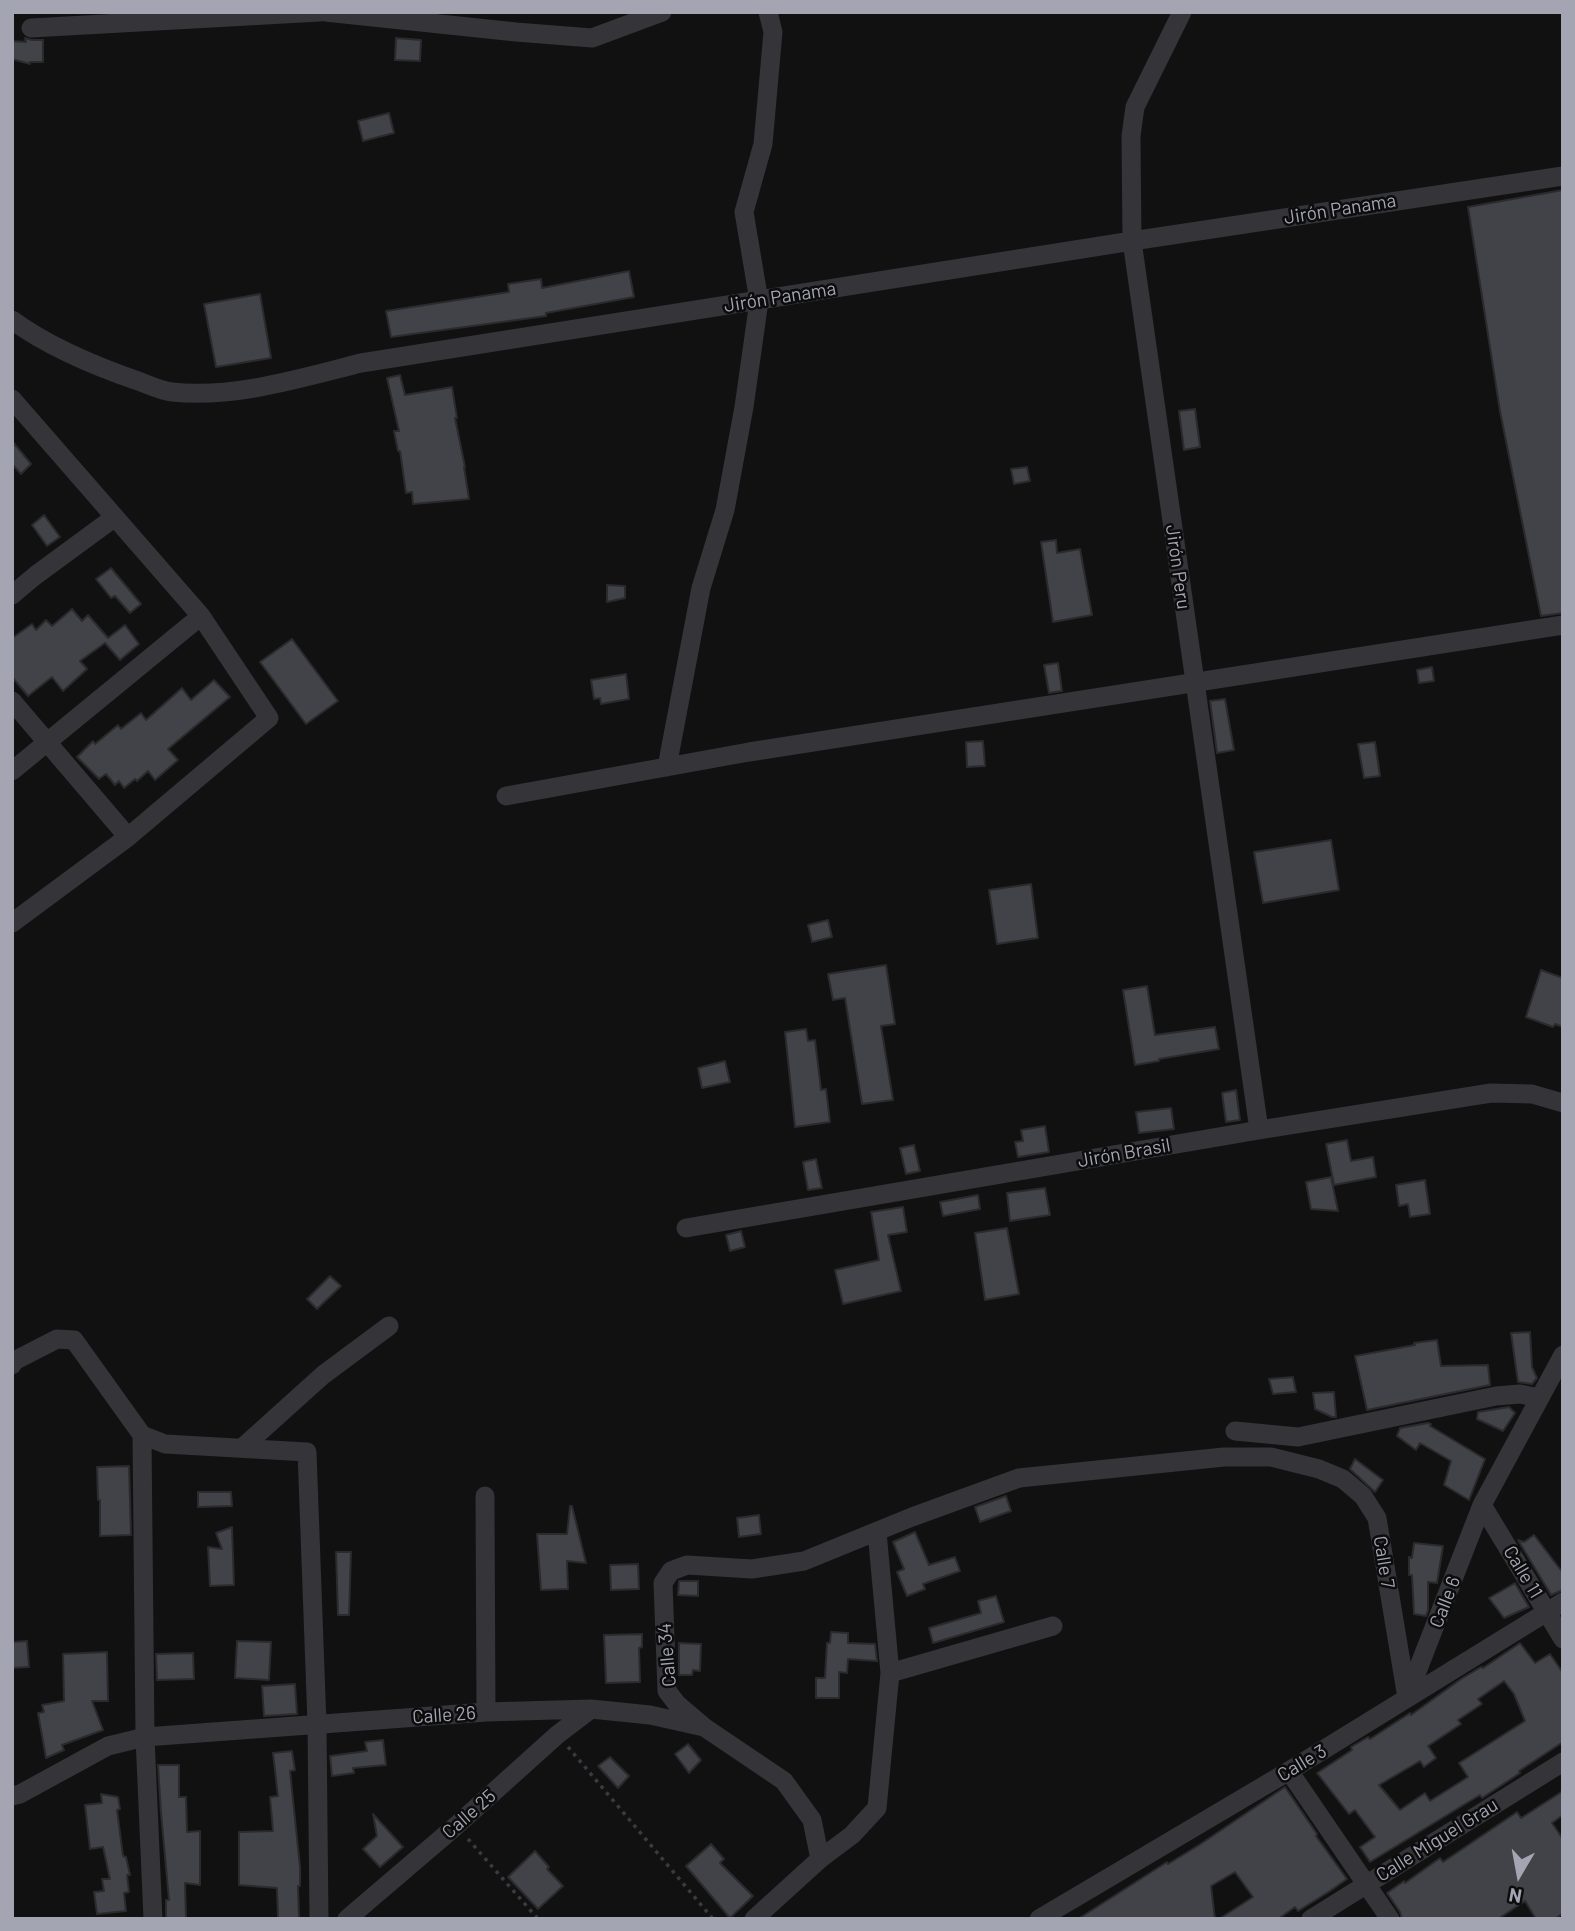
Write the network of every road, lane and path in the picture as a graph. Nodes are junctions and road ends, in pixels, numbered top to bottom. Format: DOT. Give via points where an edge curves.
graph roads {
  1 [pos="320,12"];
  2 [pos="326,12"];
  3 [pos="662,12"];
  4 [pos="768,12"];
  5 [pos="1182,12"];
  6 [pos="491,21"];
  7 [pos="31,28"];
  8 [pos="1563,176"];
  9 [pos="1132,241"];
  10 [pos="759,301"];
  11 [pos="12,320"];
  12 [pos="12,380"];
  13 [pos="16,409"];
  14 [pos="115,517"];
  15 [pos="12,595"];
  16 [pos="201,616"];
  17 [pos="1563,625"];
  18 [pos="1195,682"];
  19 [pos="12,701"];
  20 [pos="48,743"];
  21 [pos="667,767"];
  22 [pos="12,771"];
  23 [pos="506,796"];
  24 [pos="128,837"];
  25 [pos="12,923"];
  26 [pos="1563,1103"];
  27 [pos="1259,1130"];
  28 [pos="686,1228"];
  29 [pos="389,1326"];
  30 [pos="1561,1362"];
  31 [pos="12,1365"];
  32 [pos="1540,1398"];
  33 [pos="1235,1431"];
  34 [pos="142,1435"];
  35 [pos="1298,1437"];
  36 [pos="242,1448"];
  37 [pos="1305,1465"];
  38 [pos="485,1496"];
  39 [pos="1482,1505"];
  40 [pos="877,1532"];
  41 [pos="671,1571"];
  42 [pos="1555,1607"];
  43 [pos="1053,1626"];
  44 [pos="1563,1639"];
  45 [pos="890,1673"];
  46 [pos="1407,1698"];
  47 [pos="591,1709"];
  48 [pos="486,1712"];
  49 [pos="317,1724"];
  50 [pos="704,1727"];
  51 [pos="557,1735"];
  52 [pos="145,1737"];
  53 [pos="1563,1762"];
  54 [pos="1289,1771"];
  55 [pos="12,1796"];
  56 [pos="457,1825"];
  57 [pos="820,1859"];
  58 [pos="1367,1884"];
  59 [pos="153,1919"];
  60 [pos="319,1919"];
  61 [pos="347,1919"];
  62 [pos="538,1919"];
  63 [pos="713,1919"];
  64 [pos="754,1919"];
  65 [pos="1039,1919"];
  66 [pos="1311,1919"];
  67 [pos="1390,1919"];
  1 -- 7 [label="street"];
  2 -- 6 [label="street"];
  3 -- 6 [label="street" via="592,38"];
  4 -- 10 [label="street" via="773,32 764,144 744,212"];
  5 -- 9 [label="street, Jirón Peru" via="1135,107"];
  8 -- 9 [label="street, Jirón Panama"];
  9 -- 10 [label="street, Jirón Panama"];
  9 -- 18 [label="street, Jirón Peru"];
  10 -- 11 [label="street, Jirón Panama" via="360,363 220,393 170,392 99,368"];
  10 -- 21 [label="street" via="725,510 701,588"];
  12 -- 13 [label="street"];
  13 -- 14 [label="street"];
  14 -- 15 [label="street"];
  14 -- 16 [label="street"];
  16 -- 20 [label="street"];
  16 -- 24 [label="street" via="268,718"];
  17 -- 18 [label="street"];
  18 -- 21 [label="street"];
  18 -- 27 [label="street, Jirón Peru"];
  19 -- 20 [label="street"];
  20 -- 22 [label="street"];
  20 -- 24 [label="street"];
  21 -- 23 [label="street"];
  24 -- 25 [label="street"];
  26 -- 27 [label="street, Jirón Brasil" via="1532,1094 1491,1093"];
  27 -- 28 [label="street, Jirón Brasil"];
  29 -- 36 [label="street" via="323,1375"];
  30 -- 32 [label="street, Calle 6"];
  31 -- 34 [label="street" via="57,1339 74,1340"];
  32 -- 35 [label="street" via="1496,1396"];
  32 -- 39 [label="street, Calle 6"];
  33 -- 35 [label="street"];
  34 -- 36 [label="street" via="165,1444"];
  34 -- 52 [label="street"];
  35 -- 37 [label="street"];
  36 -- 49 [label="street" via="307,1452"];
  37 -- 40 [label="street, Calle 7" via="1271,1457 1224,1457 1018,1478"];
  37 -- 46 [label="street, Calle 7" via="1343,1479 1363,1496 1377,1518"];
  38 -- 48 [label="street"];
  39 -- 42 [label="street, Calle 11"];
  39 -- 46 [label="street, Calle 6"];
  40 -- 41 [label="street, Calle 7" via="804,1561 752,1569 688,1565"];
  40 -- 45 [label="street"];
  41 -- 50 [label="street, Calle 34" via="663,1583 667,1691"];
  42 -- 44 [label="street, Calle 11"];
  42 -- 46 [label="street, Calle 3"];
  43 -- 45 [label="street"];
  45 -- 57 [label="street" via="877,1808"];
  46 -- 54 [label="street, Calle 3"];
  47 -- 48 [label="street, Calle 26"];
  47 -- 50 [label="street, Calle 26"];
  47 -- 51 [label="street, Calle 25"];
  48 -- 49 [label="street, Calle 26"];
  49 -- 52 [label="street, Calle 26"];
  49 -- 60 [label="street"];
  50 -- 57 [label="street, Calle 26" via="784,1781 812,1820"];
  51 -- 56 [label="street, Calle 25"];
  51 -- 63 [label="path"];
  52 -- 55 [label="street, Calle 26" via="108,1746"];
  52 -- 59 [label="street"];
  53 -- 58 [label="street, Calle Miguel Grau"];
  54 -- 58 [label="street"];
  54 -- 65 [label="street, Calle 3"];
  56 -- 61 [label="street, Calle 25"];
  56 -- 62 [label="path"];
  57 -- 64 [label="street"];
  58 -- 66 [label="street, Calle Miguel Grau"];
  58 -- 67 [label="street"];
}
